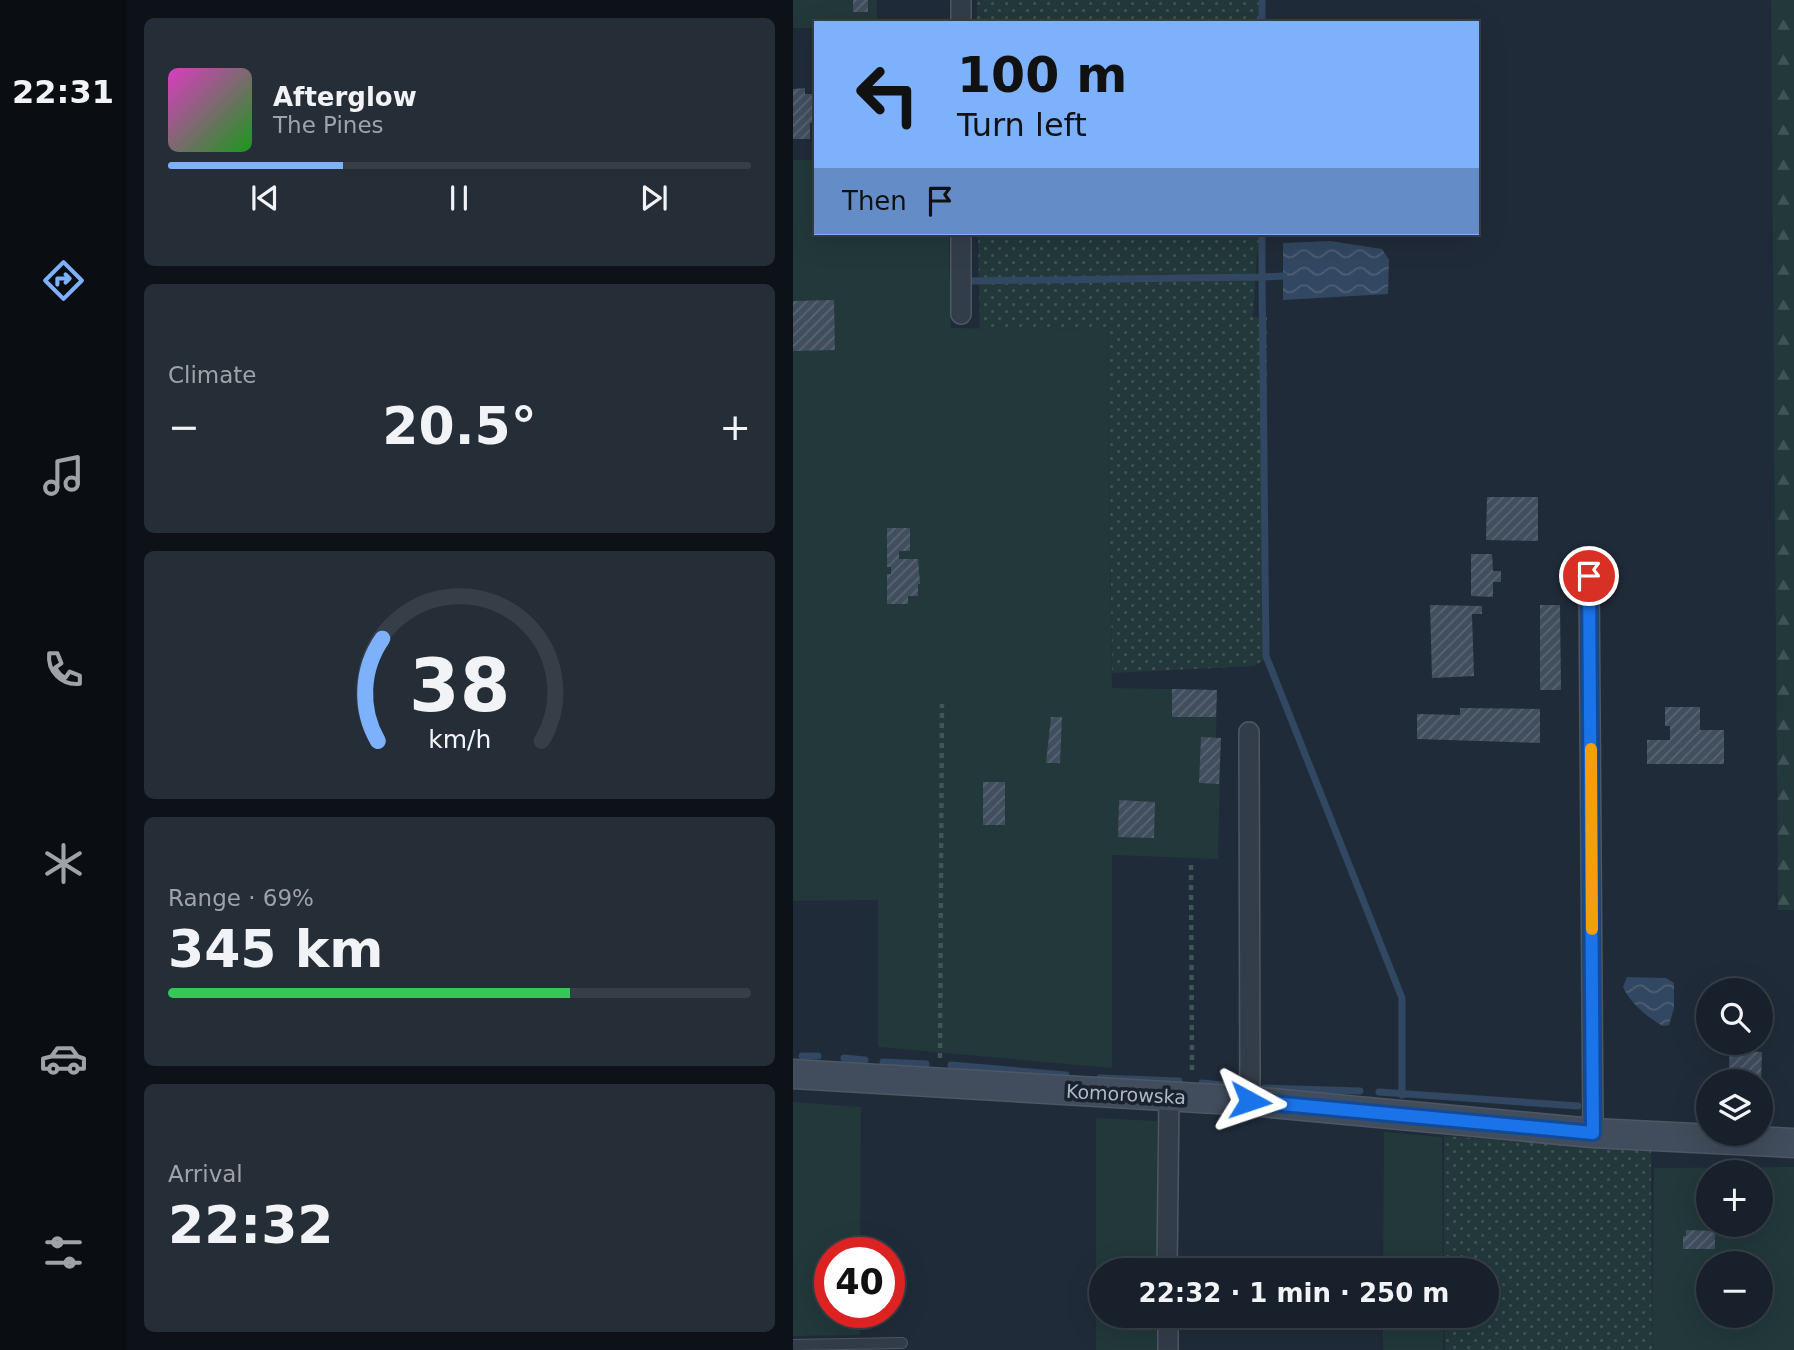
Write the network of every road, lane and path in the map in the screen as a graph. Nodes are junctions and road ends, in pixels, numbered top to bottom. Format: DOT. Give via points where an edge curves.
graph roads {
  1 [pos="961,0"];
  2 [pos="961,21"];
  3 [pos="961,235"];
  4 [pos="961,314"];
  5 [pos="1589,576"];
  6 [pos="942,704"];
  7 [pos="1249,732"];
  8 [pos="1190,865"];
  9 [pos="793,1074"];
  10 [pos="939,1083"];
  11 [pos="1181,1097"];
  12 [pos="1250,1101"];
  13 [pos="1593,1133"];
  14 [pos="1794,1143"];
  15 [pos="1168,1258"];
  16 [pos="1168,1328"];
  17 [pos="902,1343"];
  18 [pos="793,1345"];
  19 [pos="1168,1350"];
  1 -- 2 [label="street"];
  3 -- 4 [label="street"];
  5 -- 13 [label="street"];
  6 -- 10 [label="path"];
  7 -- 12 [label="street"];
  8 -- 11 [label="path"];
  9 -- 10 [label="street, Komorowska"];
  10 -- 11 [label="street, Komorowska"];
  11 -- 12 [label="street, Komorowska"];
  11 -- 15 [label="street"];
  12 -- 13 [label="street, Komorowska"];
  13 -- 14 [label="street, Komorowska"];
  16 -- 19 [label="street"];
  17 -- 18 [label="lane"];
}
